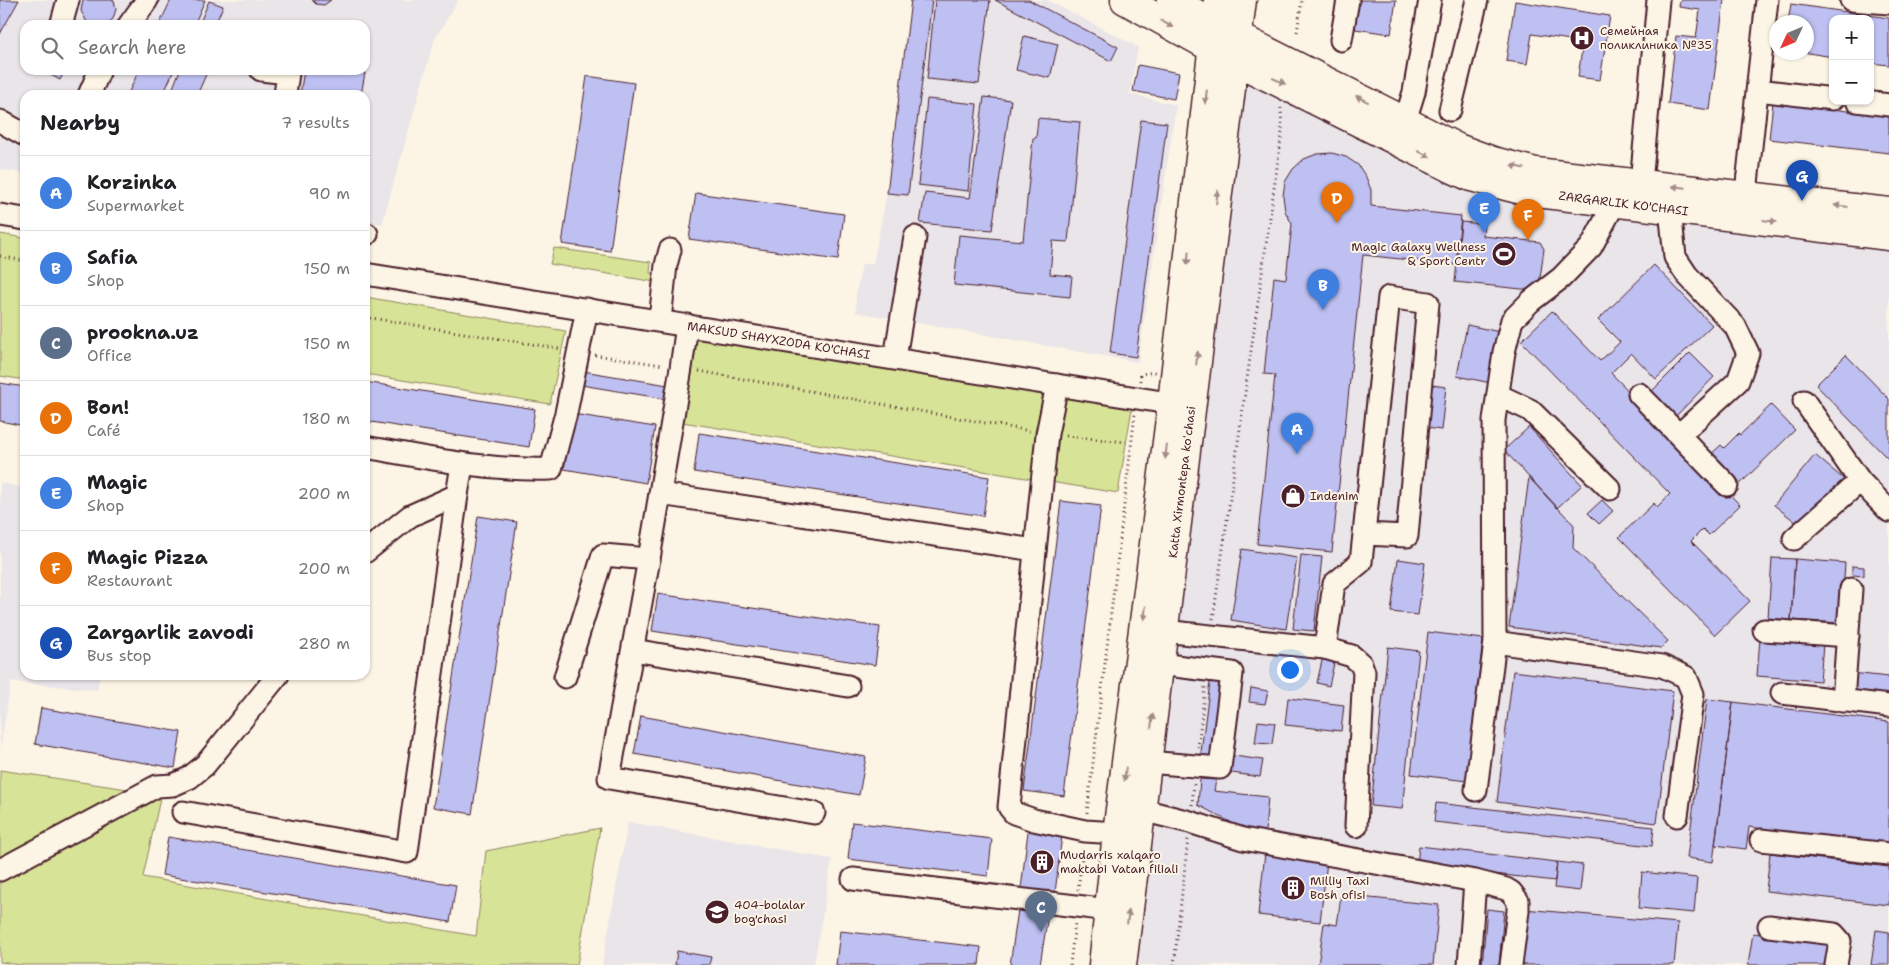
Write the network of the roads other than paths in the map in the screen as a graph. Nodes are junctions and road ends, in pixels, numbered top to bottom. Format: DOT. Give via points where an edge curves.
graph roads {
  1 [pos="68,0"];
  2 [pos="146,0"];
  3 [pos="1125,0"];
  4 [pos="1171,0"];
  5 [pos="1242,0"];
  6 [pos="1348,0"];
  7 [pos="1430,0"];
  8 [pos="1478,0"];
  9 [pos="1658,0"];
  10 [pos="1767,0"];
  11 [pos="1851,0"];
  12 [pos="1889,3"];
  13 [pos="63,20"];
  14 [pos="132,20"];
  15 [pos="1224,35"];
  16 [pos="1341,40"];
  17 [pos="98,75"];
  18 [pos="288,75"];
  19 [pos="91,90"];
  20 [pos="286,90"];
  21 [pos="1758,90"];
  22 [pos="1829,98"];
  23 [pos="1874,103"];
  24 [pos="1889,105"];
  25 [pos="1450,110"];
  26 [pos="0,121"];
  27 [pos="1405,121"];
  28 [pos="20,132"];
  29 [pos="1641,183"];
  30 [pos="1615,202"];
  31 [pos="1744,206"];
  32 [pos="1670,209"];
  33 [pos="1889,212"];
  34 [pos="0,215"];
  35 [pos="20,218"];
  36 [pos="1889,236"];
  37 [pos="914,237"];
  38 [pos="670,250"];
  39 [pos="370,275"];
  40 [pos="587,309"];
  41 [pos="660,320"];
  42 [pos="687,325"];
  43 [pos="894,358"];
  44 [pos="1057,384"];
  45 [pos="1498,394"];
  46 [pos="1639,394"];
  47 [pos="1804,401"];
  48 [pos="1181,405"];
  49 [pos="1680,434"];
  50 [pos="370,448"];
  51 [pos="462,465"];
  52 [pos="1860,481"];
  53 [pos="1727,484"];
  54 [pos="1610,490"];
  55 [pos="660,494"];
  56 [pos="457,495"];
  57 [pos="1889,511"];
  58 [pos="1364,534"];
  59 [pos="1794,539"];
  60 [pos="370,548"];
  61 [pos="1035,550"];
  62 [pos="649,559"];
  63 [pos="1851,589"];
  64 [pos="1764,630"];
  65 [pos="1163,631"];
  66 [pos="1848,636"];
  67 [pos="1495,642"];
  68 [pos="1325,648"];
  69 [pos="633,650"];
  70 [pos="1159,664"];
  71 [pos="565,677"];
  72 [pos="274,680"];
  73 [pos="848,686"];
  74 [pos="1782,693"];
  75 [pos="1843,700"];
  76 [pos="1889,706"];
  77 [pos="1147,762"];
  78 [pos="1476,790"];
  79 [pos="1131,808"];
  80 [pos="183,812"];
  81 [pos="814,813"];
  82 [pos="1677,816"];
  83 [pos="1356,826"];
  84 [pos="1118,833"];
  85 [pos="1761,840"];
  86 [pos="1889,854"];
  87 [pos="0,870"];
  88 [pos="853,879"];
  89 [pos="1474,881"];
  90 [pos="1109,910"];
  91 [pos="1769,926"];
  92 [pos="1103,965"];
  93 [pos="1122,965"];
  94 [pos="1469,965"];
  95 [pos="1511,965"];
  96 [pos="1836,965"];
  1 -- 13 [label="street"];
  2 -- 14 [label="street"];
  3 -- 15 [label="main road, ZARGARLIK KO'CHASI, one-way"];
  4 -- 15 [label="main road, ZARGARLIK KO'CHASI"];
  5 -- 15 [label="main road, Katta Xirmontepa koʻchasi"];
  6 -- 16 [label="street"];
  7 -- 27 [label="street" via="1414,92"];
  8 -- 25 [label="street"];
  9 -- 29 [label="street"];
  10 -- 21 [label="street"];
  11 -- 12 [label="street"];
  27 -- 15 [label="main road, ZARGARLIK KO'CHASI, one-way"];
  15 -- 30 [label="main road, ZARGARLIK KO'CHASI, one-way" via="1471,177 1529,192"];
  15 -- 48 [label="main road, Katta Xirmontepa koʻchasi"];
  17 -- 19 [label="street"];
  18 -- 20 [label="street"];
  21 -- 22 [label="street"];
  21 -- 31 [label="street"];
  23 -- 24 [label="street"];
  26 -- 28 [label="street"];
  29 -- 27 [label="main road, ZARGARLIK KO'CHASI, one-way" via="1536,172 1493,161 1458,148"];
  31 -- 29 [label="main road, ZARGARLIK KO'CHASI, one-way"];
  30 -- 32 [label="main road, ZARGARLIK KO'CHASI"];
  30 -- 45 [label="street" via="1591,247 1512,320"];
  31 -- 32 [label="main road, ZARGARLIK KO'CHASI"];
  33 -- 31 [label="main road, ZARGARLIK KO'CHASI, one-way"];
  31 -- 36 [label="main road, ZARGARLIK KO'CHASI, one-way"];
  32 -- 49 [label="street" via="1675,256 1687,275 1735,326 1748,353 1738,382"];
  34 -- 35 [label="street"];
  37 -- 43 [label="street"];
  38 -- 41 [label="street"];
  39 -- 40 [label="street, MAKSUD SHAYXZODA KO'CHASI"];
  40 -- 41 [label="street, MAKSUD SHAYXZODA KO'CHASI"];
  40 -- 51 [label="street" via="551,469"];
  41 -- 42 [label="street, MAKSUD SHAYXZODA KO'CHASI"];
  42 -- 43 [label="street, MAKSUD SHAYXZODA KO'CHASI"];
  42 -- 55 [label="street"];
  43 -- 44 [label="street, MAKSUD SHAYXZODA KO'CHASI"];
  44 -- 48 [label="street, MAKSUD SHAYXZODA KO'CHASI"];
  44 -- 61 [label="street" via="1047,434"];
  45 -- 54 [label="street" via="1530,410"];
  45 -- 67 [label="street" via="1494,420"];
  46 -- 49 [label="street"];
  47 -- 52 [label="street"];
  48 -- 65 [label="main road, Katta Xirmontepa koʻchasi"];
  48 -- 79 [label="main road, Katta Xirmontepa koʻchasi, one-way"];
  49 -- 53 [label="street"];
  50 -- 51 [label="street"];
  51 -- 56 [label="street"];
  52 -- 57 [label="street"];
  52 -- 59 [label="street"];
  55 -- 61 [label="street"];
  55 -- 62 [label="street"];
  56 -- 60 [label="street" via="410,516"];
  56 -- 80 [label="street" via="407,852"];
  58 -- 58 [label="street" via="1388,297 1428,303 1407,536"];
  58 -- 68 [label="street" via="1361,562 1334,584"];
  61 -- 84 [label="street" via="1009,807 1014,814 1085,831"];
  62 -- 69 [label="street"];
  62 -- 71 [label="street" via="603,555"];
  63 -- 66 [label="street"];
  64 -- 66 [label="street"];
  65 -- 68 [label="street"];
  65 -- 70 [label="main road, Katta Xirmontepa koʻchasi"];
  66 -- 75 [label="street"];
  67 -- 78 [label="street"];
  67 -- 82 [label="street" via="1662,666 1686,677 1693,694"];
  68 -- 83 [label="street" via="1352,656 1364,672"];
  69 -- 73 [label="street"];
  69 -- 81 [label="street" via="609,778"];
  77 -- 70 [label="main road, Katta Xirmontepa koʻchasi, one-way"];
  70 -- 77 [label="street" via="1232,673 1232,682 1220,768"];
  72 -- 87 [label="street" via="205,766 189,778 174,786 157,786"];
  74 -- 75 [label="street"];
  75 -- 76 [label="street"];
  77 -- 79 [label="main road, Katta Xirmontepa koʻchasi"];
  79 -- 84 [label="main road, Katta Xirmontepa koʻchasi"];
  79 -- 89 [label="street" via="1243,838"];
  93 -- 79 [label="main road, Katta Xirmontepa koʻchasi, one-way"];
  84 -- 90 [label="main road, Katta Xirmontepa koʻchasi"];
  85 -- 86 [label="street"];
  88 -- 90 [label="street"];
  89 -- 94 [label="street"];
  89 -- 95 [label="street" via="1506,889 1518,901"];
  90 -- 92 [label="main road, Katta Xirmontepa koʻchasi"];
  91 -- 96 [label="street" via="1834,934 1840,941"];
}
